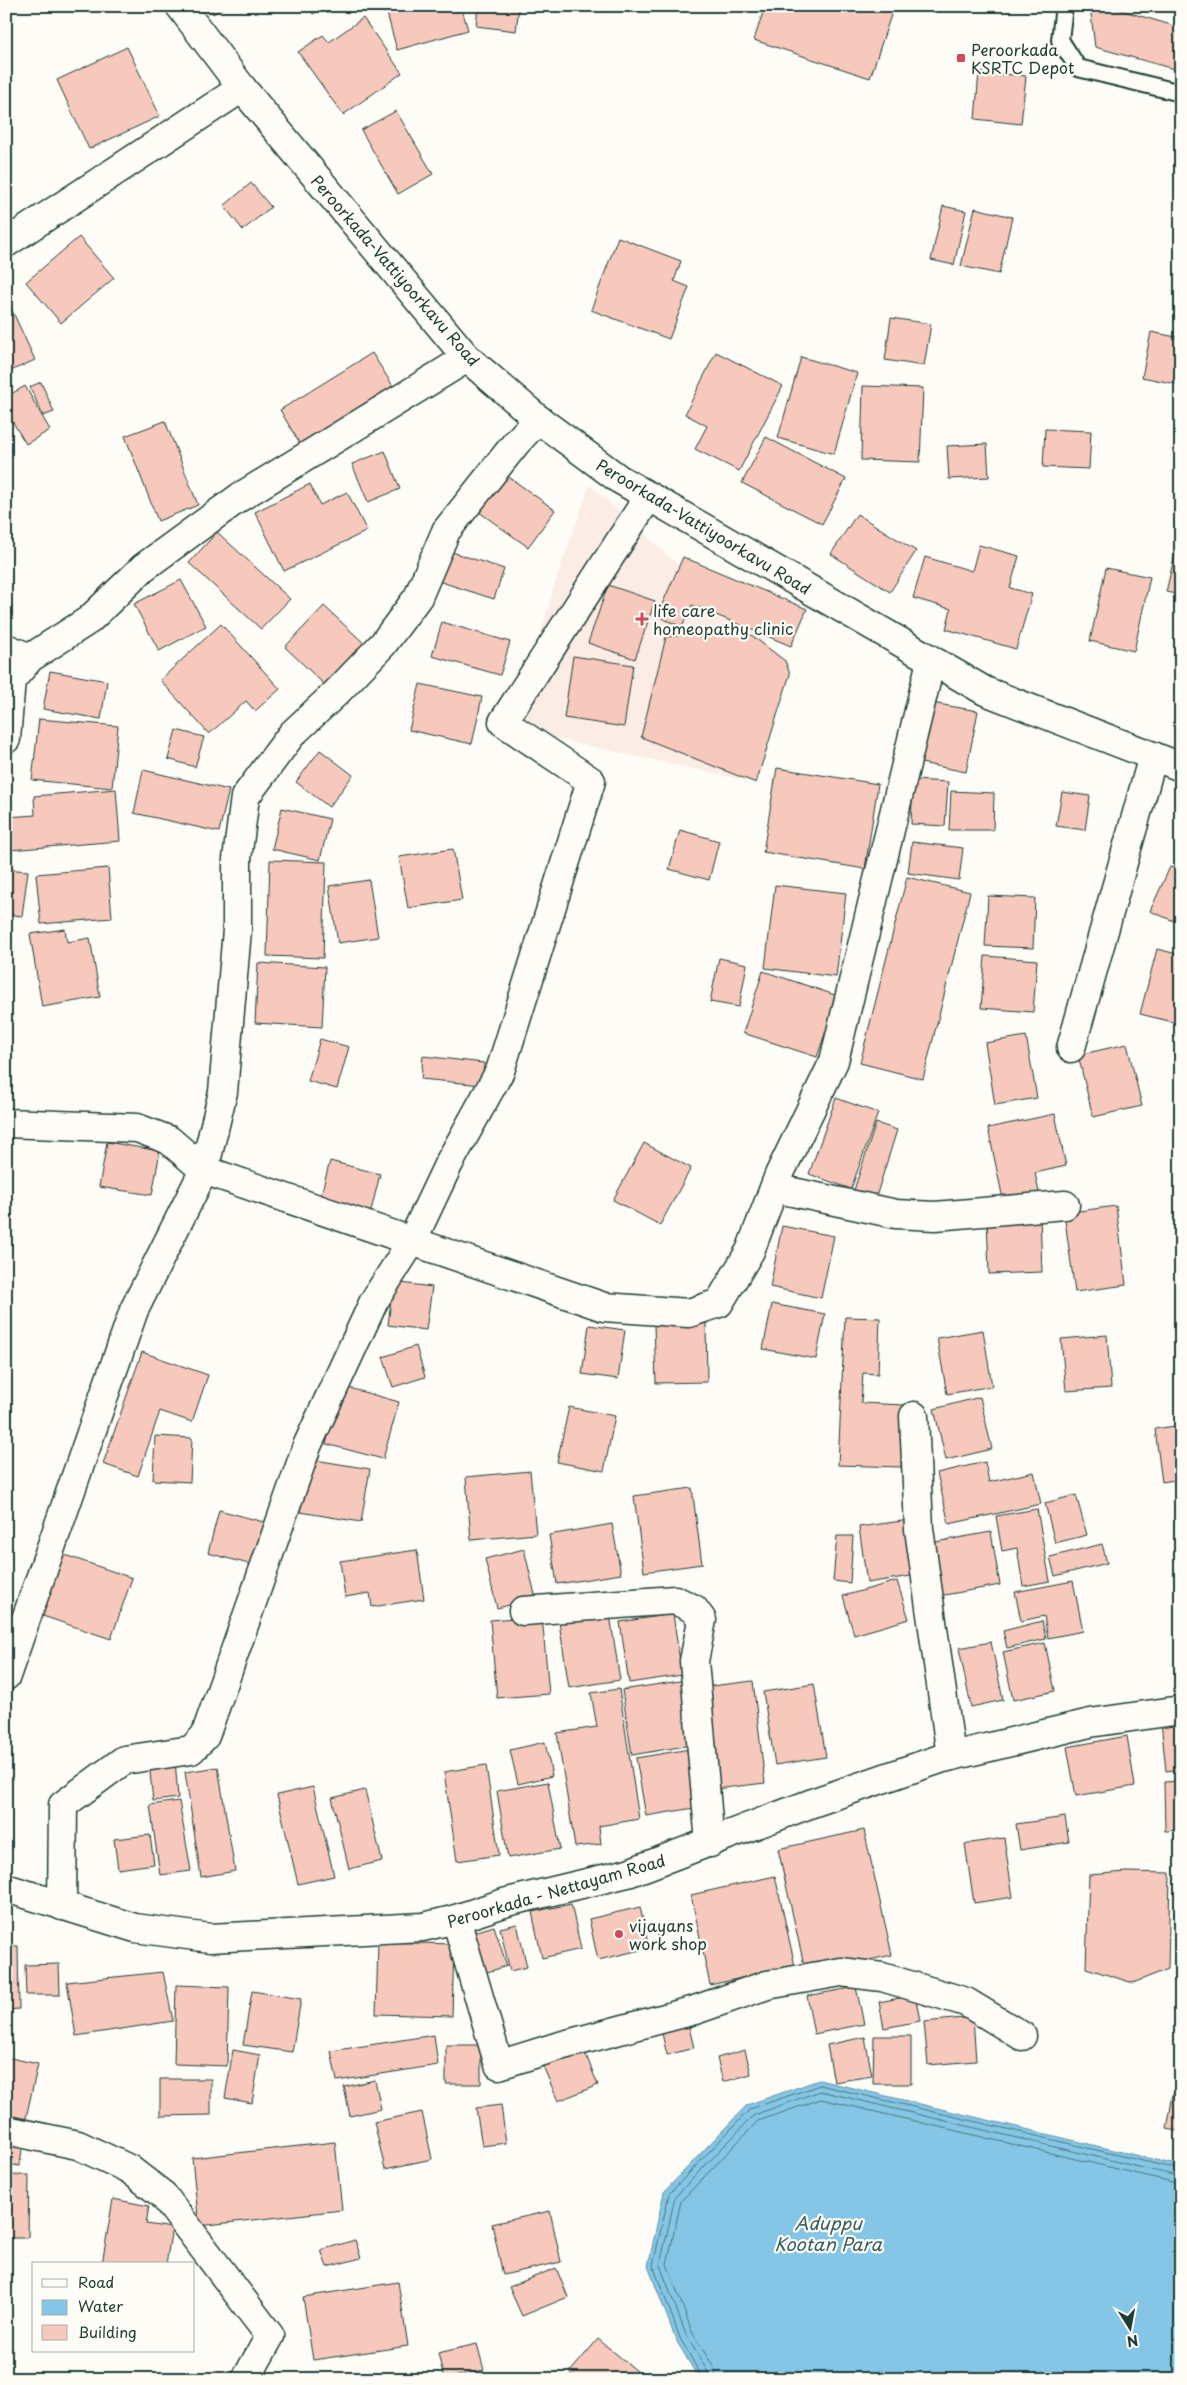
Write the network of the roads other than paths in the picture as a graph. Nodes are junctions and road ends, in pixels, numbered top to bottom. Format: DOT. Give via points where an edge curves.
graph roads {
  1 [pos="180,6"];
  2 [pos="1064,6"];
  3 [pos="242,88"];
  4 [pos="1181,93"];
  5 [pos="6,243"];
  6 [pos="467,358"];
  7 [pos="538,419"];
  8 [pos="649,496"];
  9 [pos="18,653"];
  10 [pos="931,660"];
  11 [pos="6,739"];
  12 [pos="1152,756"];
  13 [pos="1181,767"];
  14 [pos="1071,1048"];
  15 [pos="6,1123"];
  16 [pos="204,1170"];
  17 [pos="774,1188"];
  18 [pos="1065,1204"];
  19 [pos="412,1241"];
  20 [pos="914,1416"];
  21 [pos="523,1611"];
  22 [pos="6,1676"];
  23 [pos="1181,1710"];
  24 [pos="951,1756"];
  25 [pos="710,1843"];
  26 [pos="6,1888"];
  27 [pos="62,1906"];
  28 [pos="456,1920"];
  29 [pos="1022,2036"];
  30 [pos="6,2130"];
  31 [pos="246,2379"];
  1 -- 3 [label="street, Peroorkada-Vattiyoorkavu Road"];
  2 -- 4 [label="lane" via="1060,40 1078,68"];
  3 -- 5 [label="street"];
  3 -- 6 [label="street, Peroorkada-Vattiyoorkavu Road"];
  6 -- 7 [label="street, Peroorkada-Vattiyoorkavu Road"];
  6 -- 9 [label="street" via="240,497 144,567 88,620"];
  7 -- 8 [label="street, Peroorkada-Vattiyoorkavu Road" via="619,479"];
  7 -- 16 [label="street" via="446,531 418,596 383,644 292,734 245,797 237,858 237,930 223,1092"];
  8 -- 10 [label="street, Peroorkada-Vattiyoorkavu Road"];
  8 -- 19 [label="street" via="503,722 591,781 500,1071 448,1165"];
  9 -- 11 [label="street" via="11,680"];
  10 -- 12 [label="street, Peroorkada-Vattiyoorkavu Road" via="985,691"];
  10 -- 17 [label="street" via="834,1061"];
  12 -- 13 [label="street, Peroorkada-Vattiyoorkavu Road"];
  12 -- 14 [label="street"];
  15 -- 16 [label="street" via="137,1128 169,1140"];
  16 -- 19 [label="street"];
  16 -- 22 [label="street" via="134,1310"];
  17 -- 18 [label="street" via="896,1214 936,1216"];
  17 -- 19 [label="street" via="750,1251 719,1303 689,1313 604,1307"];
  19 -- 27 [label="street" via="374,1301 307,1446 205,1736 192,1750 124,1760 63,1804"];
  20 -- 24 [label="street" via="919,1529"];
  21 -- 25 [label="street" via="675,1600 694,1608 702,1620 694,1661"];
  23 -- 24 [label="street, Peroorkada - Nettayam Road" via="1090,1723"];
  24 -- 25 [label="street, Peroorkada - Nettayam Road" via="815,1802"];
  25 -- 28 [label="street, Peroorkada - Nettayam Road" via="628,1873 507,1902"];
  26 -- 27 [label="street, Peroorkada - Nettayam Road"];
  27 -- 28 [label="street, Peroorkada - Nettayam Road" via="135,1928 210,1938 423,1927"];
  28 -- 29 [label="street" via="499,2065 695,2010 767,1985 841,1972 882,1977 966,2002"];
  30 -- 31 [label="street" via="78,2145 129,2169 163,2195 270,2336"];
}
